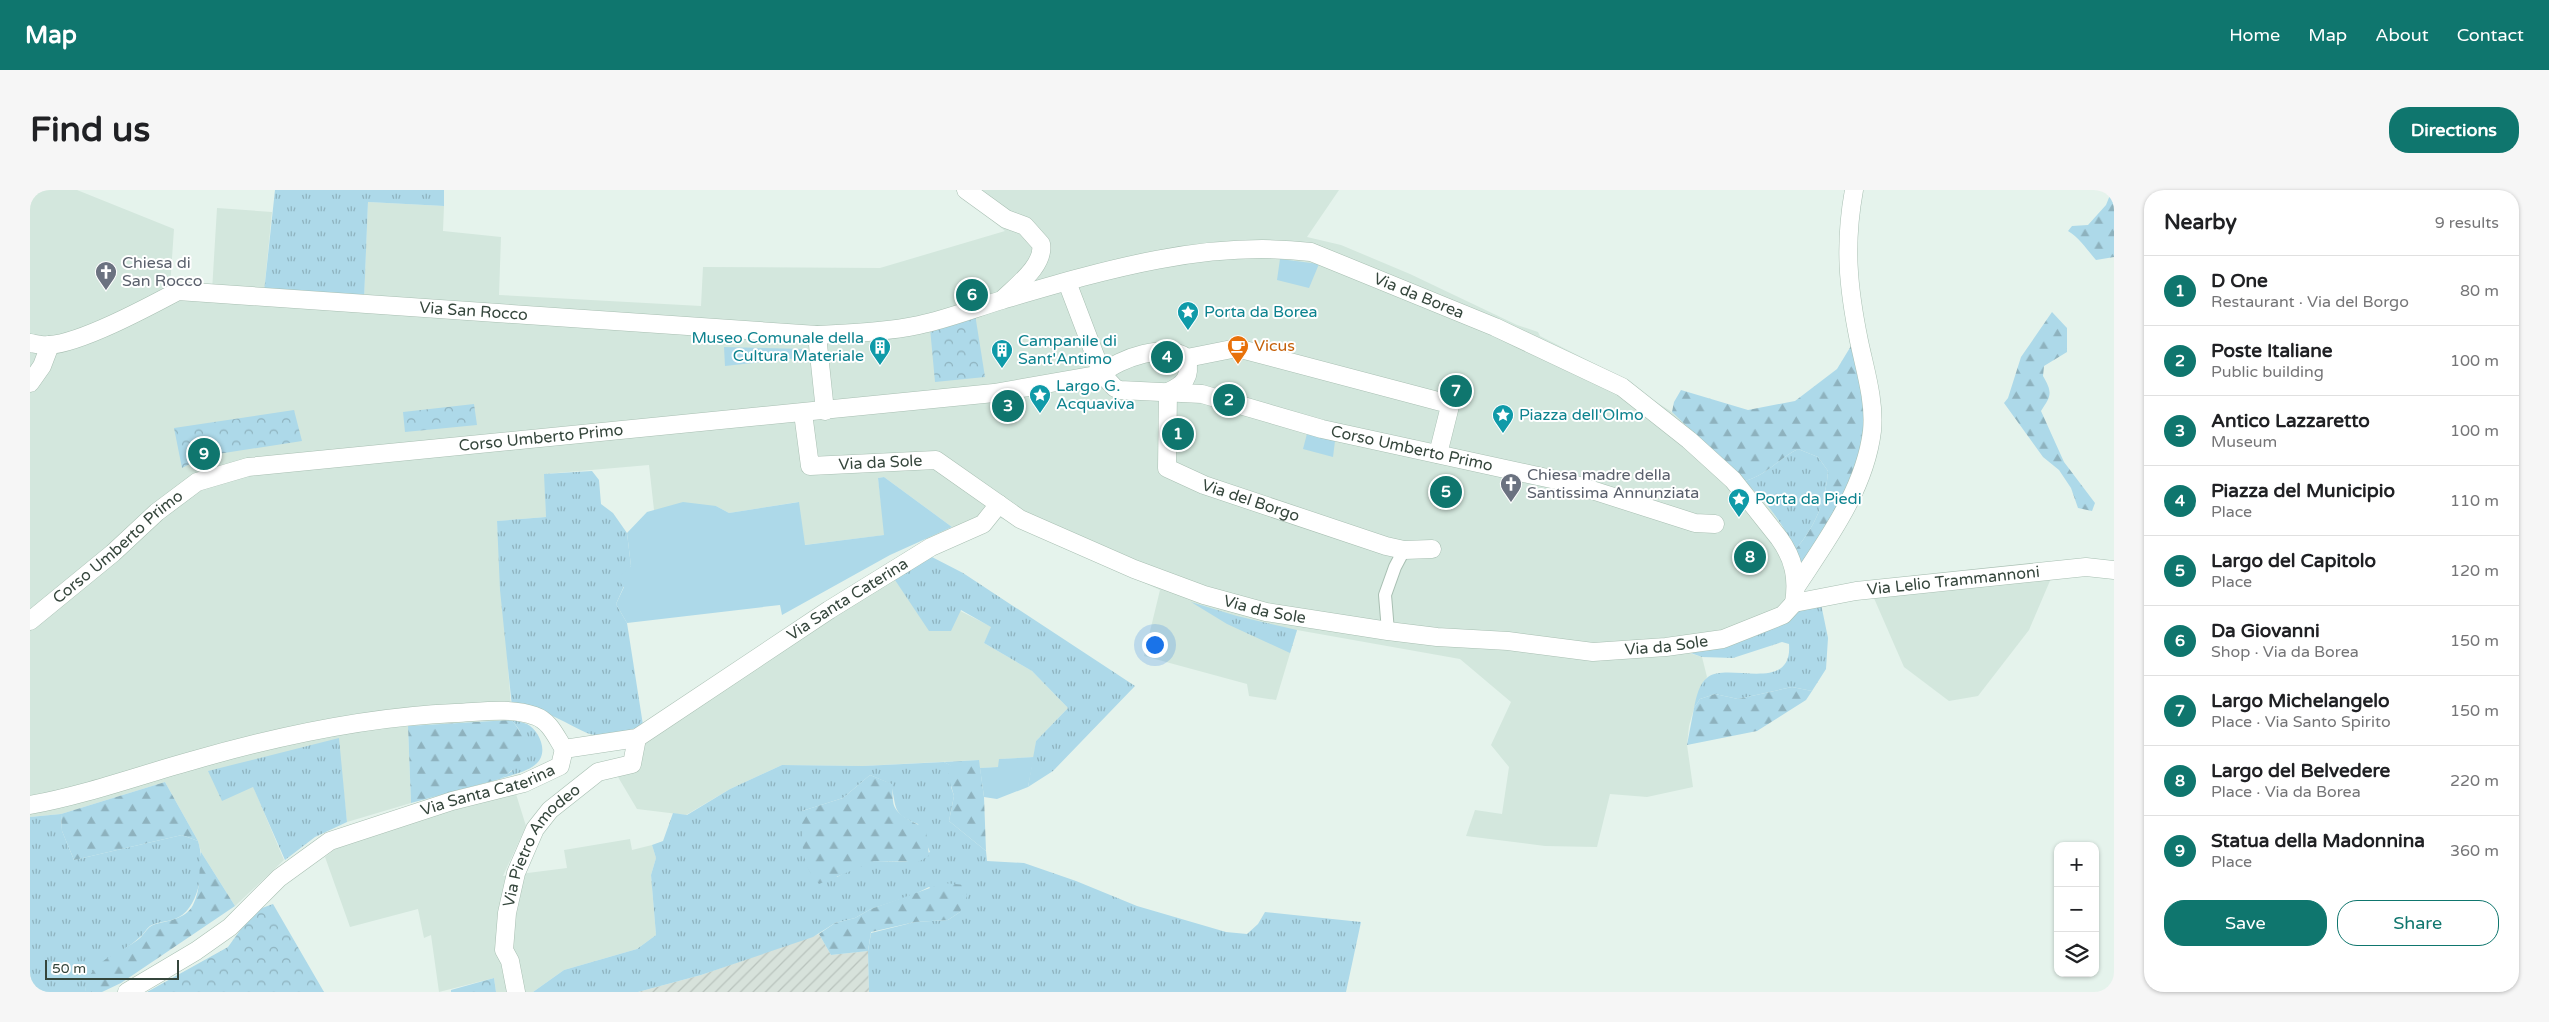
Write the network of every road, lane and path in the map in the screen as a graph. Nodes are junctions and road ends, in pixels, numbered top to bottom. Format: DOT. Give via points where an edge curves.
graph roads {
  1 [pos="966,190"];
  2 [pos="1854,190"];
  3 [pos="1067,282"];
  4 [pos="1000,300"];
  5 [pos="927,323"];
  6 [pos="817,335"];
  7 [pos="30,344"];
  8 [pos="50,345"];
  9 [pos="1187,358"];
  10 [pos="1102,374"];
  11 [pos="30,383"];
  12 [pos="1168,394"];
  13 [pos="826,411"];
  14 [pos="803,413"];
  15 [pos="1438,454"];
  16 [pos="999,504"];
  17 [pos="1715,524"];
  18 [pos="1432,549"];
  19 [pos="1404,550"];
  20 [pos="2114,570"];
  21 [pos="1795,595"];
  22 [pos="30,621"];
  23 [pos="1388,631"];
  24 [pos="637,738"];
  25 [pos="564,749"];
  26 [pos="30,805"];
  27 [pos="127,992"];
  28 [pos="516,992"];
  1 -- 4 [label="street" via="1006,219 1025,226 1041,244 1040,258 1035,265"];
  2 -- 21 [label="street" via="1847,252 1853,311 1872,408 1872,430 1866,461 1850,498"];
  3 -- 4 [label="street, Via da Borea"];
  3 -- 10 [label="street"];
  3 -- 21 [label="street, Via da Borea" via="1148,262 1231,250 1282,248 1311,252 1495,327 1622,387 1689,440 1733,480 1779,538 1797,577"];
  4 -- 5 [label="street, Via da Borea"];
  5 -- 6 [label="street, Via San Rocco"];
  6 -- 8 [label="street, Via San Rocco" via="178,291 139,312 79,337"];
  6 -- 13 [label="street"];
  7 -- 8 [label="street, Via San Rocco"];
  8 -- 11 [label="street" via="42,366"];
  9 -- 10 [label="street" via="1171,351 1153,353 1121,361"];
  9 -- 12 [label="street" via="1185,383"];
  9 -- 15 [label="street" via="1237,348 1449,404"];
  10 -- 12 [label="street, Corso Umberto Primo" via="1120,390"];
  10 -- 13 [label="street, Corso Umberto Primo" via="994,393"];
  12 -- 15 [label="street, Corso Umberto Primo" via="1202,394 1322,429"];
  12 -- 19 [label="street, Via del Borgo" via="1167,468 1220,491"];
  13 -- 14 [label="street, Corso Umberto Primo"];
  14 -- 16 [label="street, Via da Sole" via="810,466 936,460"];
  14 -- 22 [label="street, Corso Umberto Primo" via="248,467 197,482 157,512"];
  15 -- 17 [label="street, Corso Umberto Primo" via="1570,483 1695,523"];
  16 -- 23 [label="street, Via da Sole" via="1020,519 1071,543 1204,595 1266,612"];
  16 -- 24 [label="street, Via Santa Caterina" via="983,524 931,547 829,610"];
  18 -- 19 [label="street"];
  19 -- 23 [label="street" via="1385,595"];
  20 -- 21 [label="street, Via Lelio Trammannoni" via="2086,567"];
  21 -- 23 [label="street, Via da Sole" via="1783,615 1723,639 1666,647 1593,652 1508,640"];
  24 -- 25 [label="street, Via Santa Caterina"];
  24 -- 28 [label="street, Via Pietro Amodeo" via="632,764 598,772 556,805 535,829 516,873 508,913 504,950 510,960"];
  25 -- 26 [label="street" via="547,723 535,716 506,711 398,716 285,736 65,799"];
  25 -- 27 [label="street, Via Santa Caterina" via="560,766 524,783 452,801 330,842 280,878 230,928"];
}
